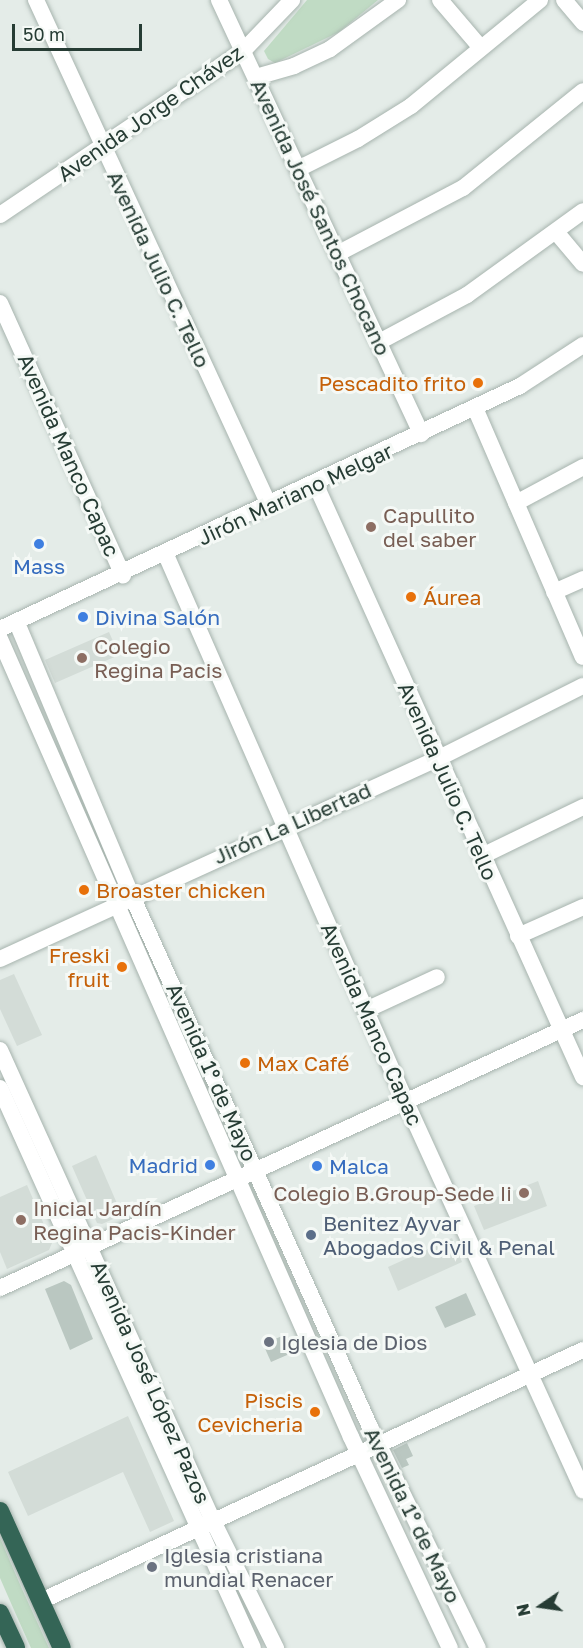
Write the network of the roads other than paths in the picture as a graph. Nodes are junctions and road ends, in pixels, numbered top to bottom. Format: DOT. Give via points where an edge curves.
graph roads {
  1 [pos="36,0"];
  2 [pos="219,0"];
  3 [pos="292,0"];
  4 [pos="398,0"];
  5 [pos="440,0"];
  6 [pos="540,0"];
  7 [pos="564,0"];
  8 [pos="583,23"];
  9 [pos="481,48"];
  10 [pos="243,51"];
  11 [pos="256,77"];
  12 [pos="583,92"];
  13 [pos="102,148"];
  14 [pos="298,169"];
  15 [pos="583,211"];
  16 [pos="0,215"];
  17 [pos="557,233"];
  18 [pos="339,253"];
  19 [pos="583,264"];
  20 [pos="0,303"];
  21 [pos="379,342"];
  22 [pos="583,345"];
  23 [pos="475,408"];
  24 [pos="421,434"];
  25 [pos="583,468"];
  26 [pos="315,483"];
  27 [pos="516,503"];
  28 [pos="269,505"];
  29 [pos="166,555"];
  30 [pos="123,574"];
  31 [pos="583,579"];
  32 [pos="554,592"];
  33 [pos="17,623"];
  34 [pos="0,629"];
  35 [pos="0,639"];
  36 [pos="583,657"];
  37 [pos="583,686"];
  38 [pos="437,759"];
  39 [pos="583,807"];
  40 [pos="285,827"];
  41 [pos="482,856"];
  42 [pos="132,896"];
  43 [pos="114,904"];
  44 [pos="583,907"];
  45 [pos="518,936"];
  46 [pos="0,959"];
  47 [pos="437,977"];
  48 [pos="366,1010"];
  49 [pos="583,1020"];
  50 [pos="561,1030"];
  51 [pos="0,1050"];
  52 [pos="583,1077"];
  53 [pos="0,1088"];
  54 [pos="406,1101"];
  55 [pos="256,1171"];
  56 [pos="239,1179"];
  57 [pos="83,1249"];
  58 [pos="0,1288"];
  59 [pos="583,1350"];
  60 [pos="531,1375"];
  61 [pos="379,1446"];
  62 [pos="359,1455"];
  63 [pos="578,1466"];
  64 [pos="583,1491"];
  65 [pos="0,1511"];
  66 [pos="213,1521"];
  67 [pos="197,1529"];
  68 [pos="41,1601"];
  69 [pos="0,1613"];
  70 [pos="16,1648"];
  71 [pos="62,1648"];
  72 [pos="253,1648"];
  73 [pos="276,1648"];
  74 [pos="450,1648"];
  75 [pos="478,1648"];
  1 -- 13 [label="street, Avenida Julio C. Tello"];
  2 -- 10 [label="street, Avenida José Santos Chocano"];
  3 -- 10 [label="street, Avenida Jorge Chávez"];
  4 -- 11 [label="street" via="330,49"];
  5 -- 9 [label="street"];
  6 -- 9 [label="street"];
  7 -- 8 [label="street"];
  9 -- 14 [label="street" via="385,124"];
  10 -- 11 [label="street, Avenida José Santos Chocano"];
  10 -- 13 [label="street, Avenida Jorge Chávez"];
  11 -- 14 [label="street, Avenida José Santos Chocano"];
  12 -- 18 [label="street" via="463,188"];
  13 -- 16 [label="street, Avenida Jorge Chávez"];
  13 -- 28 [label="street, Avenida Julio C. Tello"];
  14 -- 18 [label="street, Avenida José Santos Chocano"];
  15 -- 17 [label="street"];
  17 -- 19 [label="street"];
  17 -- 21 [label="street" via="467,296"];
  18 -- 21 [label="street, Avenida José Santos Chocano"];
  20 -- 30 [label="street, Avenida Manco Capac"];
  21 -- 24 [label="street, Avenida José Santos Chocano"];
  22 -- 23 [label="street, Jirón Mariano Melgar" via="545,373"];
  23 -- 24 [label="street, Jirón Mariano Melgar"];
  23 -- 27 [label="street"];
  24 -- 26 [label="street, Jirón Mariano Melgar"];
  25 -- 27 [label="street"];
  26 -- 28 [label="street, Jirón Mariano Melgar"];
  26 -- 38 [label="street, Avenida Julio C. Tello"];
  27 -- 32 [label="street"];
  28 -- 29 [label="street, Jirón Mariano Melgar"];
  29 -- 30 [label="street, Jirón Mariano Melgar"];
  29 -- 40 [label="street, Avenida Manco Capac"];
  30 -- 33 [label="street, Jirón Mariano Melgar"];
  31 -- 32 [label="street"];
  32 -- 36 [label="street"];
  33 -- 34 [label="street, Jirón Mariano Melgar"];
  33 -- 42 [label="street, Avenida 1º de Mayo"];
  35 -- 43 [label="street, Avenida 1º de Mayo"];
  37 -- 38 [label="street, Jirón La Libertad"];
  38 -- 40 [label="street, Jirón La Libertad"];
  38 -- 41 [label="street, Avenida Julio C. Tello"];
  39 -- 41 [label="street"];
  40 -- 42 [label="street, Jirón La Libertad"];
  40 -- 48 [label="street, Avenida Manco Capac"];
  41 -- 45 [label="street, Avenida Julio C. Tello"];
  42 -- 43 [label="street, Jirón La Libertad"];
  42 -- 55 [label="street, Avenida 1º de Mayo"];
  43 -- 46 [label="street, Jirón La Libertad"];
  43 -- 56 [label="street, Avenida 1º de Mayo"];
  44 -- 45 [label="street"];
  45 -- 50 [label="street, Avenida Julio C. Tello"];
  47 -- 48 [label="street"];
  48 -- 54 [label="street, Avenida Manco Capac"];
  49 -- 50 [label="street"];
  50 -- 52 [label="street, Avenida Julio C. Tello"];
  50 -- 54 [label="street"];
  51 -- 57 [label="street, Avenida José López Pazos"];
  53 -- 57 [label="street, Avenida José López Pazos"];
  54 -- 55 [label="street"];
  54 -- 60 [label="street, Avenida Manco Capac"];
  55 -- 56 [label="street"];
  55 -- 61 [label="street, Avenida 1º de Mayo"];
  56 -- 57 [label="street"];
  56 -- 62 [label="street, Avenida 1º de Mayo"];
  57 -- 58 [label="street"];
  57 -- 66 [label="street, Avenida José López Pazos"];
  57 -- 67 [label="street, Avenida José López Pazos"];
  59 -- 60 [label="street"];
  60 -- 61 [label="street"];
  60 -- 63 [label="street, Avenida Manco Capac"];
  61 -- 62 [label="street"];
  61 -- 75 [label="street, Avenida 1º de Mayo"];
  62 -- 66 [label="street"];
  62 -- 74 [label="street, Avenida 1º de Mayo"];
  63 -- 64 [label="street, Avenida Manco Capac"];
  65 -- 68 [label="highway"];
  66 -- 67 [label="street"];
  66 -- 73 [label="street, Avenida José López Pazos"];
  67 -- 68 [label="street"];
  67 -- 72 [label="street, Avenida José López Pazos"];
  68 -- 71 [label="highway"];
  69 -- 70 [label="highway"];
}
